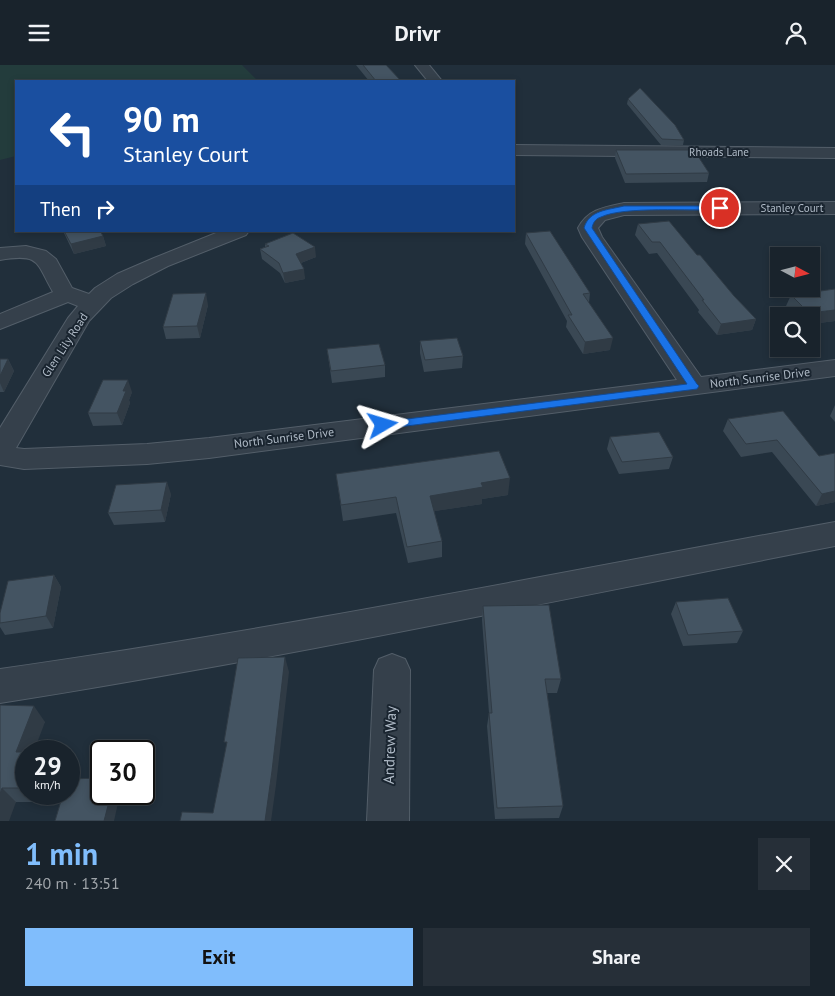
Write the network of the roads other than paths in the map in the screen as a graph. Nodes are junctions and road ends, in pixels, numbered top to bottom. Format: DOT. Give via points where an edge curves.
graph roads {
  1 [pos="422,65"];
  2 [pos="434,80"];
  3 [pos="515,150"];
  4 [pos="835,153"];
  5 [pos="835,208"];
  6 [pos="237,232"];
  7 [pos="0,254"];
  8 [pos="68,294"];
  9 [pos="93,303"];
  10 [pos="0,322"];
  11 [pos="835,368"];
  12 [pos="694,386"];
  13 [pos="0,451"];
  14 [pos="0,455"];
  15 [pos="835,534"];
  16 [pos="392,670"];
  17 [pos="0,686"];
  18 [pos="388,821"];
  1 -- 2 [label="street"];
  3 -- 4 [label="street, Rhoads Lane"];
  5 -- 12 [label="street, Stanley Court" via="624,209 598,215 590,221 588,228 592,237"];
  6 -- 9 [label="street, Glen Lily Road" via="125,279"];
  7 -- 8 [label="street" via="38,255 49,262 57,281"];
  8 -- 9 [label="street"];
  8 -- 10 [label="street"];
  9 -- 13 [label="street, Glen Lily Road" via="79,318"];
  11 -- 12 [label="street, North Sunrise Drive"];
  12 -- 14 [label="street, North Sunrise Drive" via="200,449 34,459"];
  15 -- 17 [label="street" via="263,642"];
  16 -- 18 [label="street, Andrew Way"];
}
